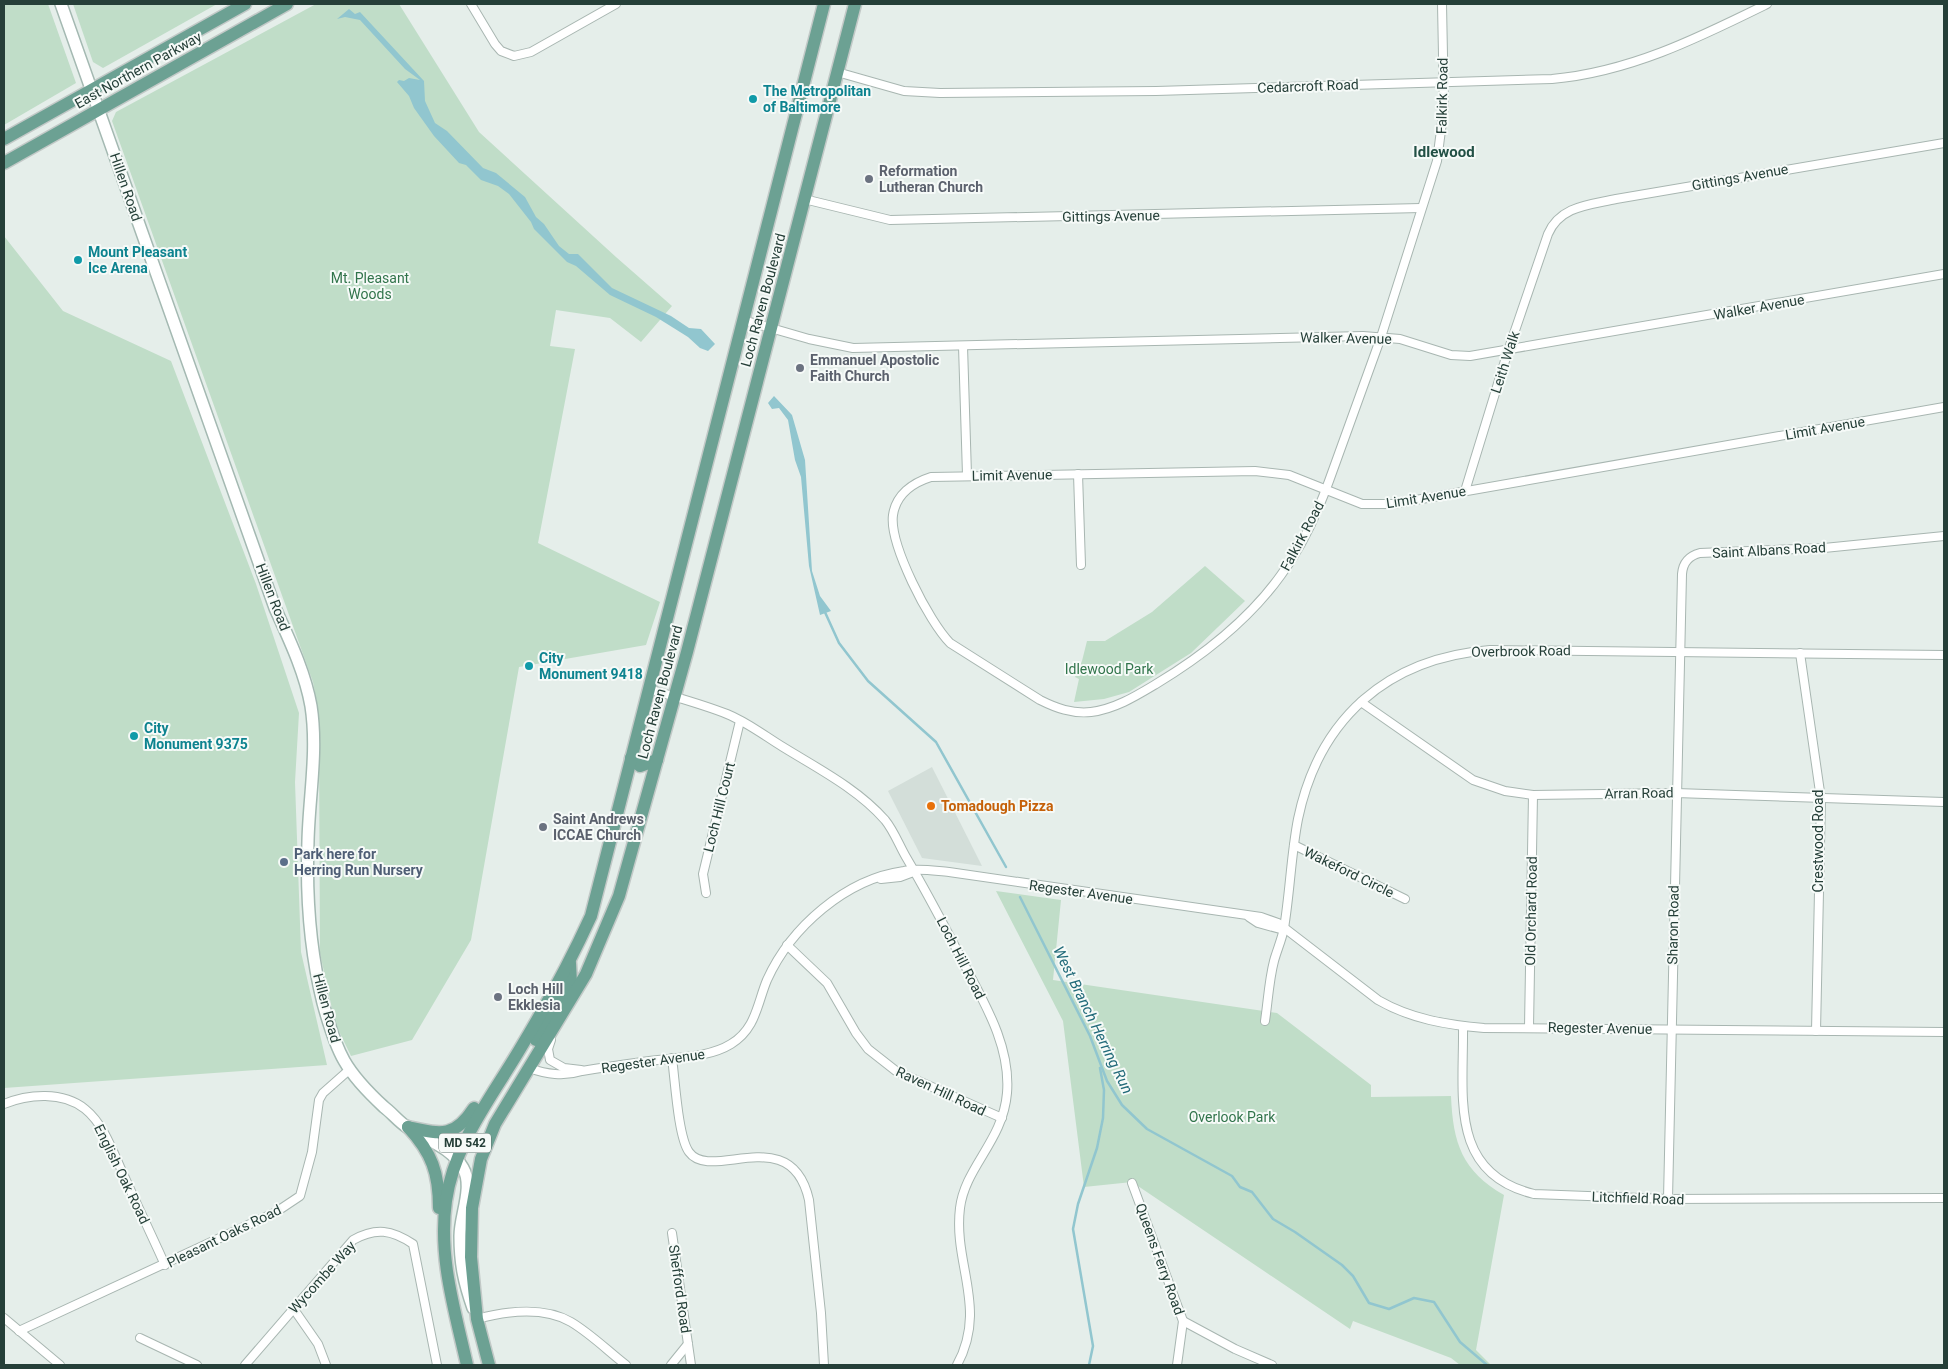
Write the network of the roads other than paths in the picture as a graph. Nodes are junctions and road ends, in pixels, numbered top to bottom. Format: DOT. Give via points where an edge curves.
graph roads {
  1 [pos="61,4"];
  2 [pos="245,4"];
  3 [pos="288,4"];
  4 [pos="470,4"];
  5 [pos="616,4"];
  6 [pos="824,4"];
  7 [pos="855,4"];
  8 [pos="1442,4"];
  9 [pos="1767,4"];
  10 [pos="837,72"];
  11 [pos="1444,83"];
  12 [pos="91,88"];
  13 [pos="99,109"];
  14 [pos="4,140"];
  15 [pos="1944,143"];
  16 [pos="4,163"];
  17 [pos="804,199"];
  18 [pos="1421,208"];
  19 [pos="1548,234"];
  20 [pos="1944,274"];
  21 [pos="742,320"];
  22 [pos="771,328"];
  23 [pos="1382,337"];
  24 [pos="963,346"];
  25 [pos="1508,351"];
  26 [pos="1944,407"];
  27 [pos="1078,474"];
  28 [pos="967,476"];
  29 [pos="1326,489"];
  30 [pos="1465,492"];
  31 [pos="893,513"];
  32 [pos="1944,536"];
  33 [pos="1081,565"];
  34 [pos="1680,651"];
  35 [pos="1800,653"];
  36 [pos="1944,655"];
  37 [pos="649,689"];
  38 [pos="675,697"];
  39 [pos="1361,702"];
  40 [pos="740,720"];
  41 [pos="631,758"];
  42 [pos="657,760"];
  43 [pos="1676,793"];
  44 [pos="1533,795"];
  45 [pos="1821,799"];
  46 [pos="1944,802"];
  47 [pos="1294,845"];
  48 [pos="916,871"];
  49 [pos="706,893"];
  50 [pos="1405,899"];
  51 [pos="1284,930"];
  52 [pos="787,946"];
  53 [pos="570,963"];
  54 [pos="1266,1021"];
  55 [pos="555,1026"];
  56 [pos="1463,1026"];
  57 [pos="1529,1027"];
  58 [pos="1671,1029"];
  59 [pos="1816,1031"];
  60 [pos="1944,1032"];
  61 [pos="672,1058"];
  62 [pos="512,1063"];
  63 [pos="528,1068"];
  64 [pos="349,1070"];
  65 [pos="582,1071"];
  66 [pos="4,1104"];
  67 [pos="1002,1118"];
  68 [pos="408,1128"];
  69 [pos="457,1161"];
  70 [pos="1132,1183"];
  71 [pos="1944,1198"];
  72 [pos="1668,1199"];
  73 [pos="672,1234"];
  74 [pos="445,1248"];
  75 [pos="165,1265"];
  76 [pos="293,1308"];
  77 [pos="4,1318"];
  78 [pos="478,1319"];
  79 [pos="1183,1322"];
  80 [pos="19,1331"];
  81 [pos="140,1338"];
  82 [pos="688,1344"];
  83 [pos="60,1365"];
  84 [pos="197,1365"];
  85 [pos="245,1365"];
  86 [pos="326,1365"];
  87 [pos="437,1365"];
  88 [pos="467,1365"];
  89 [pos="488,1365"];
  90 [pos="626,1365"];
  91 [pos="671,1365"];
  92 [pos="691,1365"];
  93 [pos="824,1365"];
  94 [pos="957,1365"];
  95 [pos="1177,1365"];
  96 [pos="1272,1365"];
  1 -- 12 [label="street, Hillen Road"];
  2 -- 12 [label="main road, East Northern Parkway"];
  3 -- 13 [label="main road, East Northern Parkway"];
  4 -- 5 [label="street" via="494,44 508,54 521,55"];
  6 -- 21 [label="main road, Loch Raven Boulevard"];
  7 -- 10 [label="main road, Loch Raven Boulevard"];
  8 -- 11 [label="street, Falkirk Road"];
  9 -- 11 [label="street, Cedarcroft Road" via="1676,47 1612,69 1552,79"];
  10 -- 11 [label="street, Cedarcroft Road" via="904,91 940,93"];
  10 -- 17 [label="main road, Loch Raven Boulevard"];
  11 -- 18 [label="street, Falkirk Road" via="1441,146"];
  12 -- 13 [label="street, Hillen Road"];
  12 -- 14 [label="main road, East Northern Parkway"];
  13 -- 16 [label="main road, East Northern Parkway"];
  13 -- 64 [label="street, Hillen Road" via="309,697 313,753 308,841 311,930 323,1002 338,1052"];
  15 -- 19 [label="street, Gittings Avenue" via="1589,204 1564,212 1553,222"];
  17 -- 18 [label="street, Gittings Avenue" via="890,220"];
  17 -- 22 [label="main road, Loch Raven Boulevard"];
  18 -- 23 [label="street, Falkirk Road"];
  19 -- 25 [label="street, Leith Walk"];
  20 -- 25 [label="street, Walker Avenue"];
  21 -- 22 [label="street, Walker Avenue"];
  21 -- 37 [label="main road, Loch Raven Boulevard"];
  22 -- 24 [label="street, Walker Avenue" via="854,348"];
  22 -- 38 [label="main road, Loch Raven Boulevard / MD 542"];
  23 -- 24 [label="street, Walker Avenue"];
  23 -- 25 [label="street, Walker Avenue" via="1417,343 1451,355 1487,355"];
  23 -- 29 [label="street, Falkirk Road"];
  24 -- 28 [label="street"];
  25 -- 30 [label="street, Leith Walk"];
  26 -- 30 [label="street, Limit Avenue"];
  27 -- 28 [label="street, Limit Avenue"];
  27 -- 29 [label="street, Limit Avenue" via="1255,471 1288,475"];
  27 -- 33 [label="street"];
  28 -- 31 [label="street, Limit Avenue" via="920,480 903,493"];
  29 -- 30 [label="street, Limit Avenue" via="1362,504 1374,505"];
  29 -- 31 [label="street, Falkirk Road" via="1309,529 1282,574 1232,630 1178,671 1128,701 1080,713 1056,708 1040,700 958,650 943,636 919,597 908,570 893,529"];
  32 -- 34 [label="street, Saint Albans Road" via="1824,548 1695,554 1684,563 1682,574"];
  34 -- 35 [label="street, Overbrook Road"];
  34 -- 39 [label="street, Overbrook Road" via="1462,652 1390,678"];
  34 -- 43 [label="street, Sharon Road"];
  35 -- 36 [label="street, Overbrook Road"];
  35 -- 45 [label="street, Crestwood Road"];
  37 -- 38 [label="street, Loch Hill Road"];
  37 -- 41 [label="main road, Loch Raven Boulevard / MD 542"];
  38 -- 40 [label="street, Loch Hill Road"];
  38 -- 42 [label="main road, Loch Raven Boulevard / MD 542"];
  39 -- 44 [label="street, Arran Road" via="1473,780"];
  39 -- 47 [label="street, Overbrook Road" via="1335,734 1313,772"];
  40 -- 48 [label="street, Loch Hill Road" via="869,805 886,821"];
  40 -- 49 [label="street, Loch Hill Court" via="703,874"];
  41 -- 42 [label="main road" via="640,766"];
  41 -- 53 [label="main road, Loch Raven Boulevard / MD 542" via="591,916"];
  42 -- 55 [label="main road, Loch Raven Boulevard / MD 542" via="619,896 586,974"];
  43 -- 44 [label="street, Arran Road"];
  43 -- 45 [label="street, Arran Road"];
  43 -- 58 [label="street, Sharon Road"];
  44 -- 57 [label="street, Old Orchard Road"];
  45 -- 46 [label="street, Arran Road"];
  45 -- 59 [label="street, Crestwood Road"];
  47 -- 50 [label="street, Wakeford Circle"];
  47 -- 51 [label="street, Overbrook Road"];
  48 -- 51 [label="street, Regester Avenue" via="949,872 1246,915 1278,923"];
  48 -- 52 [label="street, Regester Avenue" via="906,870 878,879 830,902"];
  48 -- 67 [label="street, Loch Hill Road" via="996,1030 1007,1077"];
  51 -- 54 [label="street, Overbrook Road" via="1274,961"];
  51 -- 56 [label="street, Regester Avenue" via="1365,992 1390,1007 1436,1023"];
  52 -- 61 [label="street, Regester Avenue" via="772,969 751,1025 743,1035 721,1049"];
  52 -- 67 [label="street, Raven Hill Road" via="831,987 868,1050 896,1071"];
  53 -- 62 [label="main road, Loch Raven Boulevard / MD 542"];
  53 -- 63 [label="main road" via="571,983 530,1052"];
  55 -- 63 [label="main road, Loch Raven Boulevard / MD 542"];
  55 -- 65 [label="street, Regester Avenue" via="548,1049 550,1060 564,1068"];
  56 -- 57 [label="street, Regester Avenue"];
  56 -- 72 [label="street, Litchfield Road" via="1464,1105 1468,1137 1482,1164 1494,1177 1513,1189 1534,1194"];
  57 -- 58 [label="street, Regester Avenue"];
  58 -- 59 [label="street, Regester Avenue"];
  58 -- 72 [label="street, Sharon Road"];
  59 -- 60 [label="street, Regester Avenue"];
  61 -- 65 [label="street, Regester Avenue"];
  61 -- 93 [label="street" via="682,1132 692,1155 705,1161 751,1156 774,1159 790,1167 803,1184 809,1200"];
  62 -- 68 [label="main road" via="490,1084 466,1122 454,1130 436,1133"];
  62 -- 69 [label="main road, Loch Raven Boulevard / MD 542" via="469,1132"];
  63 -- 65 [label="street, Regester Avenue" via="563,1076"];
  63 -- 78 [label="main road, Loch Raven Boulevard / MD 542" via="495,1124 474,1183 471,1257"];
  64 -- 68 [label="street, Hillen Road" via="358,1083"];
  64 -- 75 [label="street, Pleasant Oaks Road" via="319,1100 312,1152 300,1196 276,1212"];
  66 -- 75 [label="street, English Oak Road" via="57,1097 78,1104 94,1118 108,1141"];
  67 -- 94 [label="street, Loch Hill Road" via="990,1147 965,1187 960,1206 970,1318 966,1345"];
  68 -- 69 [label="street, Hillen Road" via="439,1143"];
  68 -- 74 [label="main road" via="427,1150 434,1165"];
  69 -- 74 [label="main road, Loch Raven Boulevard / MD 542" via="446,1202"];
  69 -- 78 [label="street" via="464,1169 467,1181 460,1234 463,1278"];
  70 -- 79 [label="street, Queens Ferry Road"];
  71 -- 72 [label="street, Litchfield Road"];
  73 -- 82 [label="street, Shefford Road"];
  74 -- 88 [label="main road, Loch Raven Boulevard / MD 542" via="450,1292"];
  75 -- 80 [label="street, Pleasant Oaks Road"];
  76 -- 85 [label="street, Wycombe Way"];
  76 -- 86 [label="street" via="318,1344"];
  76 -- 87 [label="street, Wycombe Way" via="353,1240 375,1231 397,1234 413,1244"];
  77 -- 80 [label="street"];
  78 -- 89 [label="main road, Loch Raven Boulevard / MD 542"];
  78 -- 90 [label="street" via="504,1312 560,1317 572,1322"];
  79 -- 95 [label="street, Queens Ferry Road"];
  79 -- 96 [label="street"];
  80 -- 83 [label="street"];
  81 -- 84 [label="street"];
  82 -- 91 [label="street, Shefford Road"];
  82 -- 92 [label="street, Shefford Road"];
}
